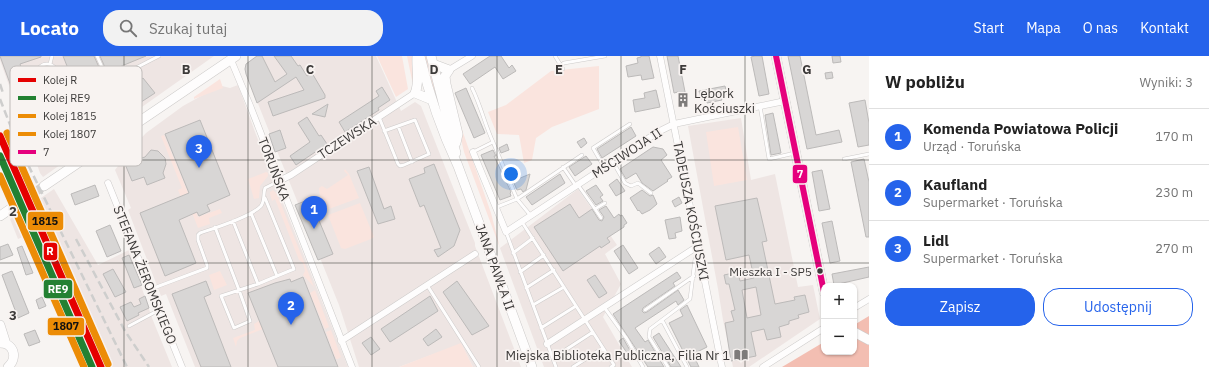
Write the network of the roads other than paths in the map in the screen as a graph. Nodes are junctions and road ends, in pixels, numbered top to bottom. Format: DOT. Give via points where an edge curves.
graph roads {
  1 [pos="52,56"];
  2 [pos="97,56"];
  3 [pos="159,56"];
  4 [pos="419,56"];
  5 [pos="472,56"];
  6 [pos="555,56"];
  7 [pos="605,56"];
  8 [pos="660,56"];
  9 [pos="776,56"];
  10 [pos="233,58"];
  11 [pos="432,60"];
  12 [pos="50,64"];
  13 [pos="561,65"];
  14 [pos="40,66"];
  15 [pos="52,66"];
  16 [pos="102,66"];
  17 [pos="140,66"];
  18 [pos="563,69"];
  19 [pos="449,70"];
  20 [pos="472,88"];
  21 [pos="415,93"];
  22 [pos="432,100"];
  23 [pos="785,101"];
  24 [pos="760,106"];
  25 [pos="378,117"];
  26 [pos="142,120"];
  27 [pos="630,124"];
  28 [pos="674,124"];
  29 [pos="398,126"];
  30 [pos="384,131"];
  31 [pos="493,142"];
  32 [pos="455,151"];
  33 [pos="473,152"];
  34 [pos="796,153"];
  35 [pos="582,154"];
  36 [pos="869,154"];
  37 [pos="844,159"];
  38 [pos="412,162"];
  39 [pos="612,162"];
  40 [pos="74,166"];
  41 [pos="458,166"];
  42 [pos="563,167"];
  43 [pos="605,168"];
  44 [pos="279,181"];
  45 [pos="108,183"];
  46 [pos="44,186"];
  47 [pos="577,186"];
  48 [pos="651,193"];
  49 [pos="264,197"];
  50 [pos="25,199"];
  51 [pos="517,199"];
  52 [pos="605,203"];
  53 [pos="495,208"];
  54 [pos="595,209"];
  55 [pos="251,213"];
  56 [pos="0,216"];
  57 [pos="531,216"];
  58 [pos="601,218"];
  59 [pos="233,221"];
  60 [pos="522,222"];
  61 [pos="215,227"];
  62 [pos="506,232"];
  63 [pos="533,238"];
  64 [pos="698,249"];
  65 [pos="513,253"];
  66 [pos="474,254"];
  67 [pos="544,255"];
  68 [pos="554,270"];
  69 [pos="520,272"];
  70 [pos="277,276"];
  71 [pos="694,276"];
  72 [pos="822,283"];
  73 [pos="258,284"];
  74 [pos="427,285"];
  75 [pos="564,287"];
  76 [pos="526,288"];
  77 [pos="151,289"];
  78 [pos="240,290"];
  79 [pos="869,298"];
  80 [pos="533,305"];
  81 [pos="576,306"];
  82 [pos="857,306"];
  83 [pos="604,307"];
  84 [pos="159,310"];
  85 [pos="645,310"];
  86 [pos="585,320"];
  87 [pos="662,320"];
  88 [pos="0,325"];
  89 [pos="129,326"];
  90 [pos="541,328"];
  91 [pos="821,330"];
  92 [pos="593,332"];
  93 [pos="857,334"];
  94 [pos="869,340"];
  95 [pos="341,341"];
  96 [pos="3,343"];
  97 [pos="547,344"];
  98 [pos="603,348"];
  99 [pos="553,358"];
  100 [pos="12,365"];
  101 [pos="182,367"];
  102 [pos="352,367"];
  103 [pos="479,367"];
  104 [pos="532,367"];
  105 [pos="556,367"];
  106 [pos="573,367"];
  107 [pos="611,367"];
  108 [pos="643,367"];
  109 [pos="668,367"];
  110 [pos="687,367"];
  111 [pos="722,367"];
  112 [pos="763,367"];
  1 -- 12 [label="lane"];
  2 -- 16 [label="lane"];
  3 -- 17 [label="lane"];
  4 -- 21 [label="main road" via="416,68 418,86"];
  4 -- 22 [label="main road, JANA PAWŁA II"];
  5 -- 19 [label="street"];
  6 -- 13 [label="lane"];
  7 -- 13 [label="lane"];
  8 -- 28 [label="street, TADEUSZA KOŚCIUSZKI"];
  9 -- 23 [label="main road"];
  10 -- 26 [label="main road"];
  10 -- 44 [label="street, TORUŃSKA" via="248,110"];
  11 -- 19 [label="main road"];
  11 -- 32 [label="main road, JANA PAWŁA II"];
  12 -- 14 [label="lane"];
  12 -- 15 [label="lane"];
  13 -- 18 [label="lane"];
  19 -- 32 [label="main road" via="445,76 458,134"];
  20 -- 31 [label="lane"];
  21 -- 22 [label="main road"];
  21 -- 25 [label="street, TCZEWSKA"];
  22 -- 41 [label="main road, JANA PAWŁA II" via="445,139"];
  23 -- 24 [label="street, MŚCIWOJA II"];
  23 -- 34 [label="main road"];
  24 -- 28 [label="street, MŚCIWOJA II"];
  24 -- 34 [label="lane" via="769,159"];
  25 -- 30 [label="lane"];
  25 -- 44 [label="street, TCZEWSKA"];
  27 -- 43 [label="lane" via="593,148"];
  28 -- 39 [label="street, MŚCIWOJA II"];
  28 -- 64 [label="street, TADEUSZA KOŚCIUSZKI"];
  29 -- 30 [label="lane"];
  29 -- 38 [label="lane"];
  29 -- 38 [label="lane" via="415,120 429,154"];
  30 -- 38 [label="lane" via="398,164 400,166"];
  31 -- 33 [label="lane"];
  31 -- 51 [label="lane"];
  32 -- 41 [label="main road, JANA PAWŁA II"];
  33 -- 53 [label="street"];
  34 -- 72 [label="main road"];
  35 -- 42 [label="lane"];
  36 -- 37 [label="lane"];
  39 -- 43 [label="street, MŚCIWOJA II"];
  39 -- 48 [label="lane" via="625,183 631,186 638,183"];
  40 -- 46 [label="main road"];
  41 -- 104 [label="main road, JANA PAWŁA II"];
  42 -- 47 [label="lane"];
  42 -- 51 [label="lane"];
  43 -- 47 [label="street, MŚCIWOJA II"];
  44 -- 49 [label="lane" via="265,188"];
  44 -- 95 [label="street, TORUŃSKA"];
  45 -- 77 [label="street, STEFANA ŻEROMSKIEGO"];
  47 -- 54 [label="lane"];
  47 -- 57 [label="street, MŚCIWOJA II"];
  49 -- 55 [label="lane" via="261,206"];
  49 -- 70 [label="lane" via="294,269"];
  50 -- 56 [label="main road"];
  51 -- 53 [label="lane"];
  51 -- 57 [label="lane"];
  52 -- 54 [label="lane"];
  53 -- 62 [label="street"];
  54 -- 58 [label="lane"];
  55 -- 59 [label="lane"];
  55 -- 70 [label="lane"];
  57 -- 60 [label="street, MŚCIWOJA II"];
  59 -- 61 [label="lane"];
  59 -- 73 [label="lane"];
  60 -- 62 [label="street, MŚCIWOJA II"];
  60 -- 63 [label="lane"];
  61 -- 77 [label="lane" via="198,235 207,268"];
  61 -- 78 [label="lane"];
  62 -- 65 [label="lane"];
  63 -- 65 [label="lane"];
  63 -- 67 [label="lane"];
  64 -- 71 [label="lane"];
  64 -- 83 [label="street"];
  64 -- 111 [label="street, TADEUSZA KOŚCIUSZKI"];
  65 -- 69 [label="lane"];
  66 -- 74 [label="street"];
  67 -- 68 [label="lane"];
  67 -- 69 [label="lane"];
  68 -- 75 [label="lane"];
  68 -- 76 [label="lane"];
  69 -- 76 [label="lane"];
  70 -- 73 [label="lane"];
  71 -- 85 [label="lane"];
  71 -- 87 [label="lane" via="690,299"];
  73 -- 78 [label="lane"];
  74 -- 95 [label="street"];
  74 -- 103 [label="lane"];
  75 -- 80 [label="lane"];
  75 -- 81 [label="lane"];
  76 -- 80 [label="lane"];
  77 -- 84 [label="street, STEFANA ŻEROMSKIEGO"];
  78 -- 78 [label="lane" via="250,321 234,328 221,296"];
  79 -- 82 [label="street"];
  80 -- 90 [label="lane"];
  81 -- 86 [label="lane"];
  81 -- 90 [label="lane"];
  83 -- 86 [label="street"];
  83 -- 108 [label="lane"];
  84 -- 89 [label="lane"];
  84 -- 101 [label="street, STEFANA ŻEROMSKIEGO"];
  86 -- 92 [label="lane"];
  86 -- 97 [label="street"];
  87 -- 109 [label="lane" via="650,329 649,337"];
  87 -- 110 [label="lane"];
  88 -- 96 [label="main road"];
  90 -- 97 [label="lane"];
  91 -- 112 [label="street"];
  92 -- 98 [label="lane"];
  92 -- 99 [label="lane"];
  93 -- 94 [label="main road"];
  95 -- 102 [label="street, TORUŃSKA"];
  96 -- 100 [label="main road" via="13,350"];
  97 -- 99 [label="lane"];
  98 -- 106 [label="lane"];
  98 -- 107 [label="lane" via="614,365"];
  99 -- 105 [label="lane"];
}
